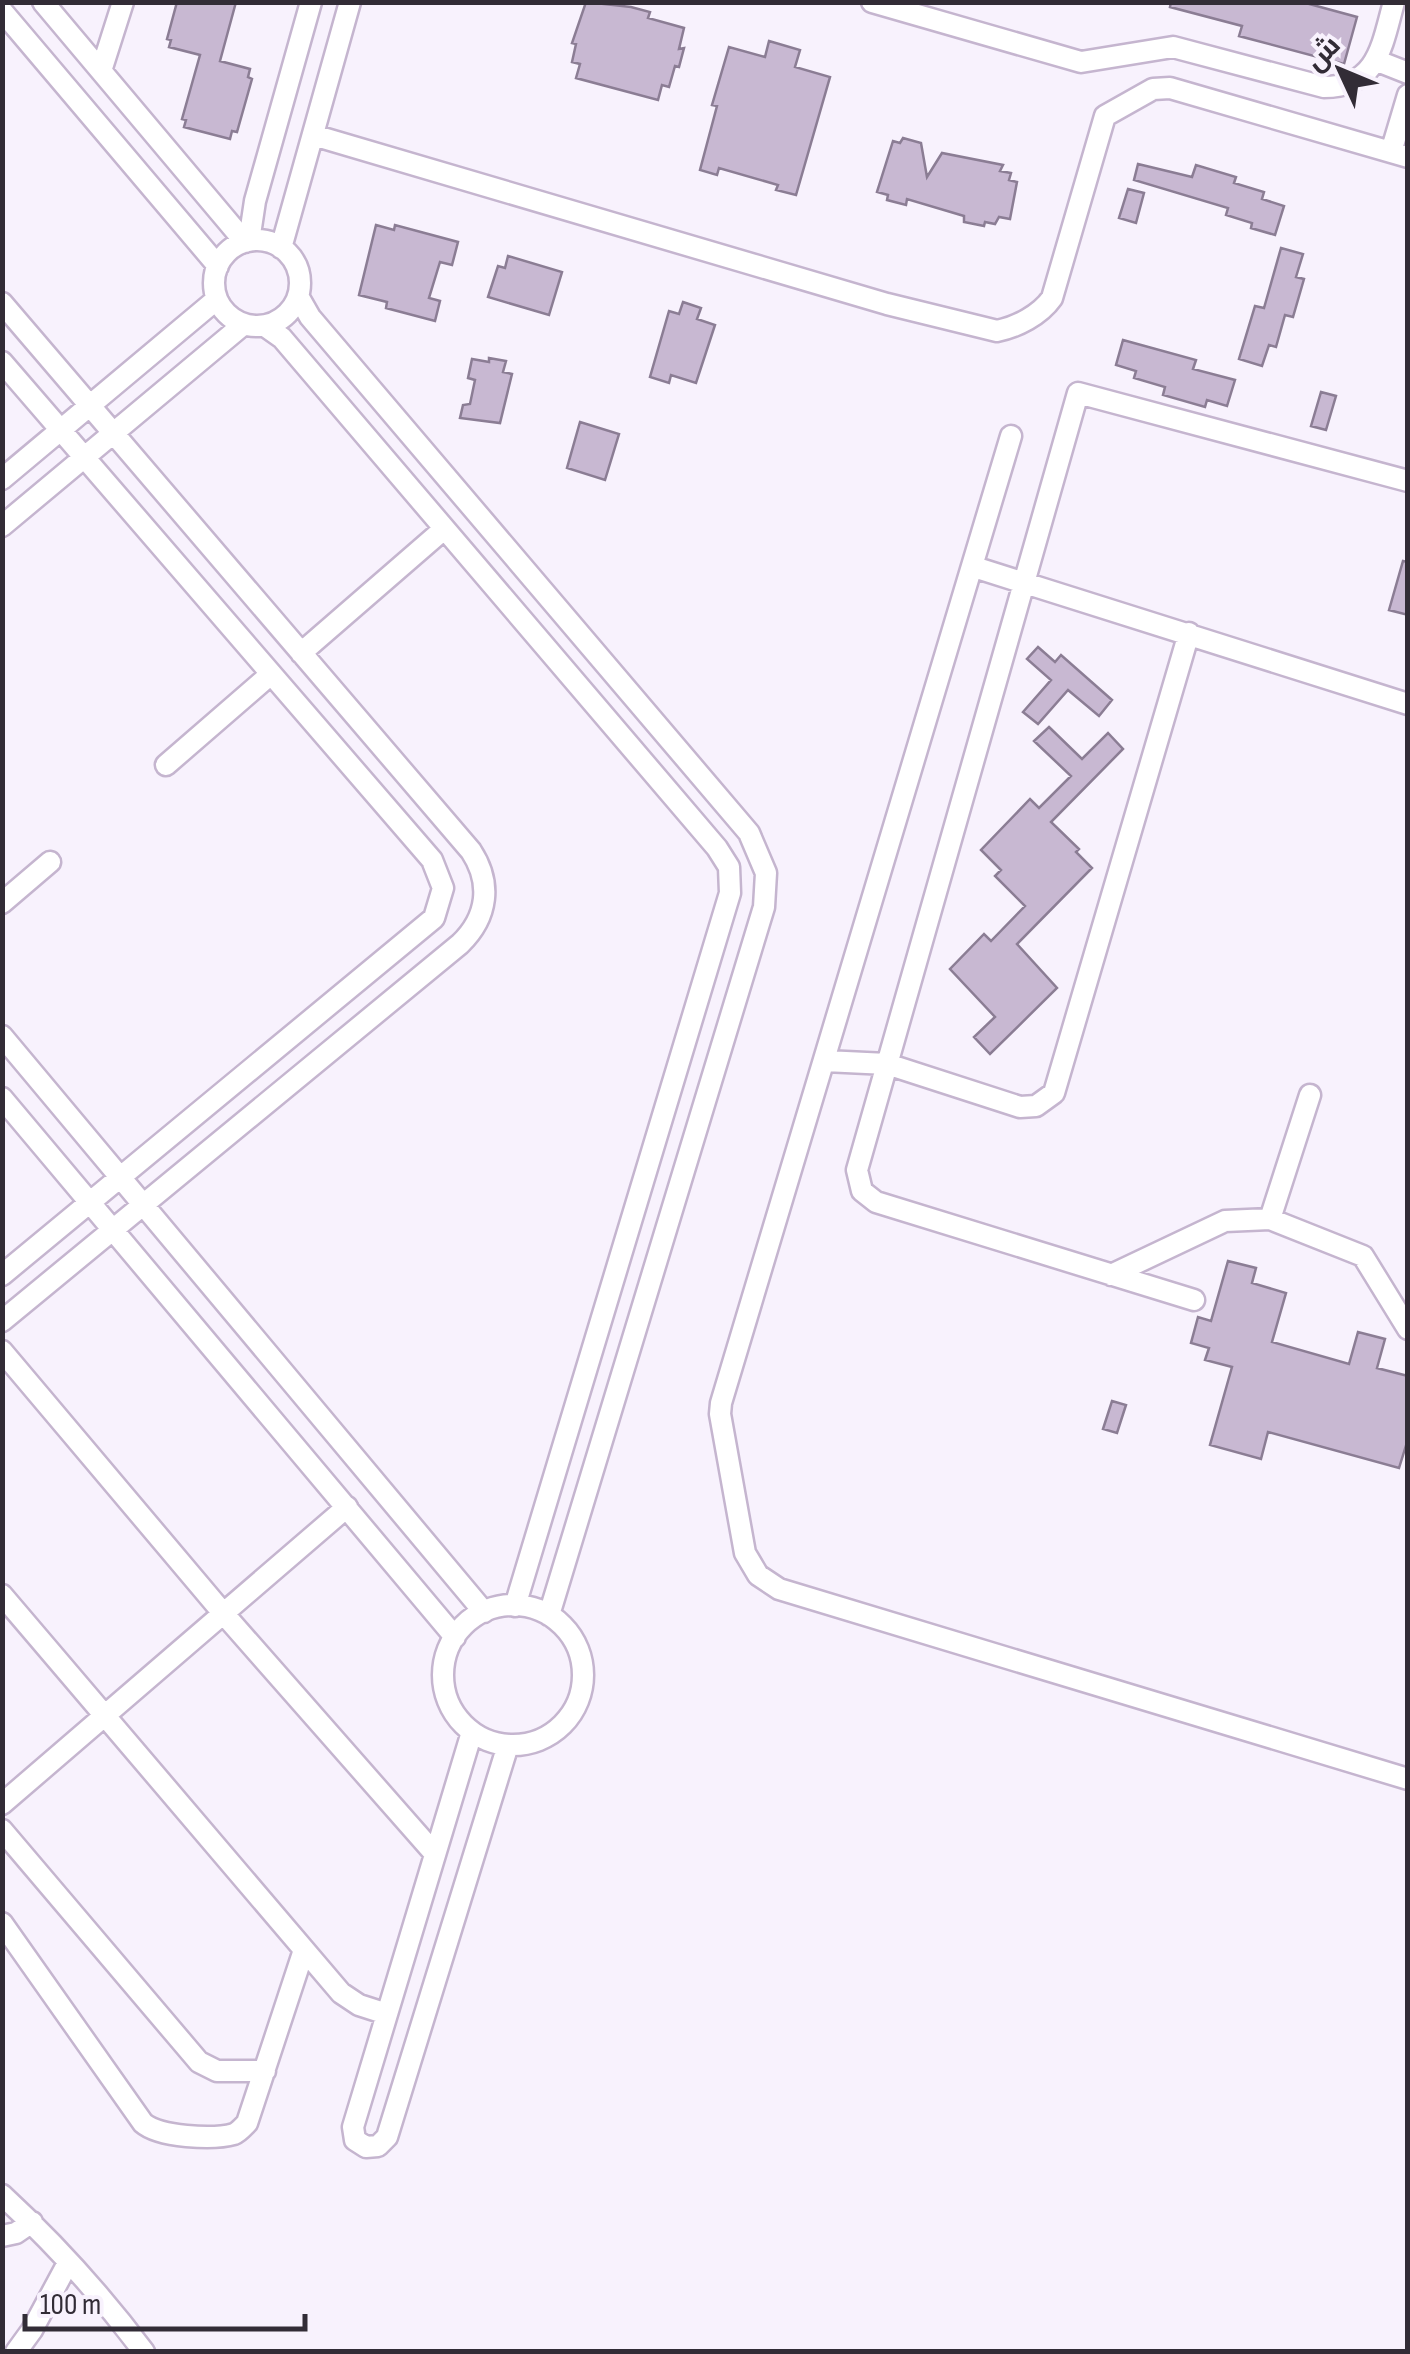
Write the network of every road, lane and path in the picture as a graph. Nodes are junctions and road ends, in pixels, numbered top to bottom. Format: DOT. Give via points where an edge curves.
graph roads {
  1 [pos="43,2"];
  2 [pos="123,2"];
  3 [pos="312,2"];
  4 [pos="350,2"];
  5 [pos="872,2"];
  6 [pos="1394,2"];
  7 [pos="2,10"];
  8 [pos="1375,60"];
  9 [pos="102,72"];
  10 [pos="1408,73"];
  11 [pos="1408,95"];
  12 [pos="312,135"];
  13 [pos="1399,155"];
  14 [pos="247,242"];
  15 [pos="281,248"];
  16 [pos="218,266"];
  17 [pos="298,296"];
  18 [pos="217,299"];
  19 [pos="2,303"];
  20 [pos="254,325"];
  21 [pos="2,362"];
  22 [pos="89,406"];
  23 [pos="60,431"];
  24 [pos="113,434"];
  25 [pos="1011,436"];
  26 [pos="84,458"];
  27 [pos="2,479"];
  28 [pos="1408,481"];
  29 [pos="2,526"];
  30 [pos="444,529"];
  31 [pos="974,567"];
  32 [pos="1025,582"];
  33 [pos="1189,633"];
  34 [pos="301,653"];
  35 [pos="272,674"];
  36 [pos="1408,704"];
  37 [pos="166,765"];
  38 [pos="50,862"];
  39 [pos="2,903"];
  40 [pos="5,1045"];
  41 [pos="825,1061"];
  42 [pos="887,1064"];
  43 [pos="1310,1094"];
  44 [pos="2,1098"];
  45 [pos="121,1176"];
  46 [pos="91,1202"];
  47 [pos="145,1204"];
  48 [pos="1270,1219"];
  49 [pos="114,1230"];
  50 [pos="2,1274"];
  51 [pos="1110,1274"];
  52 [pos="1194,1300"];
  53 [pos="2,1320"];
  54 [pos="1408,1329"];
  55 [pos="2,1352"];
  56 [pos="347,1507"];
  57 [pos="2,1595"];
  58 [pos="514,1606"];
  59 [pos="484,1612"];
  60 [pos="223,1613"];
  61 [pos="549,1616"];
  62 [pos="455,1637"];
  63 [pos="105,1716"];
  64 [pos="472,1732"];
  65 [pos="508,1746"];
  66 [pos="1408,1779"];
  67 [pos="2,1804"];
  68 [pos="2,1830"];
  69 [pos="435,1854"];
  70 [pos="2,1923"];
  71 [pos="304,1950"];
  72 [pos="387,2014"];
  73 [pos="265,2071"];
  74 [pos="2,2195"];
  75 [pos="32,2222"];
  76 [pos="2,2236"];
  77 [pos="68,2262"];
  78 [pos="16,2352"];
  79 [pos="144,2352"];
  1 -- 9 [label="street"];
  2 -- 9 [label="street"];
  3 -- 14 [label="street"];
  4 -- 12 [label="street"];
  5 -- 8 [label="street" via="1081,62 1173,47 1324,88 1364,76"];
  6 -- 8 [label="street"];
  7 -- 16 [label="street"];
  8 -- 10 [label="street"];
  9 -- 14 [label="street"];
  11 -- 13 [label="street"];
  12 -- 13 [label="street" via="996,330 1042,310 1052,298 1105,116 1153,89 1170,88"];
  12 -- 15 [label="street"];
  14 -- 15 [label="street"];
  14 -- 16 [label="street"];
  15 -- 17 [label="street" via="298,271"];
  16 -- 18 [label="street"];
  17 -- 20 [label="street" via="285,316"];
  17 -- 61 [label="street" via="749,833 766,873 764,907"];
  18 -- 20 [label="street" via="223,310"];
  18 -- 22 [label="street"];
  19 -- 22 [label="street"];
  20 -- 24 [label="street"];
  20 -- 30 [label="street" via="282,338"];
  21 -- 23 [label="street"];
  22 -- 23 [label="street"];
  22 -- 24 [label="street"];
  23 -- 26 [label="street"];
  23 -- 27 [label="street"];
  24 -- 26 [label="street"];
  24 -- 34 [label="street"];
  25 -- 31 [label="street"];
  26 -- 29 [label="street"];
  26 -- 35 [label="street"];
  28 -- 32 [label="street" via="1078,393"];
  30 -- 34 [label="street"];
  30 -- 58 [label="street" via="717,848 731,875"];
  31 -- 32 [label="street"];
  31 -- 41 [label="street"];
  32 -- 33 [label="street"];
  32 -- 42 [label="street"];
  33 -- 36 [label="street"];
  33 -- 42 [label="street" via="1054,1093 1036,1106 1020,1107"];
  34 -- 47 [label="street" via="471,851 484,881 481,915 460,944"];
  35 -- 37 [label="street"];
  35 -- 45 [label="street" via="432,860 442,878 442,898 434,918"];
  38 -- 39 [label="street"];
  40 -- 45 [label="street"];
  41 -- 42 [label="street"];
  41 -- 66 [label="street" via="721,1403 741,1541 758,1575 779,1589"];
  42 -- 51 [label="street" via="857,1170 862,1190 876,1202"];
  43 -- 48 [label="street"];
  44 -- 46 [label="street"];
  45 -- 46 [label="street"];
  45 -- 47 [label="street"];
  46 -- 49 [label="street"];
  46 -- 50 [label="street"];
  47 -- 49 [label="street"];
  47 -- 59 [label="street"];
  48 -- 51 [label="street" via="1225,1220"];
  48 -- 54 [label="street" via="1363,1256"];
  49 -- 53 [label="street"];
  49 -- 56 [label="street"];
  51 -- 52 [label="street"];
  55 -- 60 [label="street"];
  56 -- 60 [label="street"];
  56 -- 62 [label="street"];
  57 -- 63 [label="street"];
  58 -- 59 [label="street"];
  58 -- 61 [label="street"];
  59 -- 62 [label="street"];
  60 -- 63 [label="street"];
  60 -- 69 [label="street"];
  61 -- 65 [label="street" via="576,1644 580,1696 558,1729"];
  62 -- 64 [label="street" via="444,1662 444,1688"];
  63 -- 67 [label="street"];
  63 -- 71 [label="street"];
  64 -- 65 [label="street"];
  64 -- 69 [label="street"];
  65 -- 72 [label="street" via="387,2136 366,2147 352,2127"];
  68 -- 73 [label="street" via="199,2062 217,2071"];
  69 -- 72 [label="street"];
  70 -- 73 [label="street" via="143,2123 156,2132 234,2134 250,2118"];
  71 -- 72 [label="street" via="350,2000"];
  71 -- 73 [label="street"];
  74 -- 75 [label="street"];
  75 -- 76 [label="street"];
  75 -- 77 [label="street"];
  77 -- 78 [label="street"];
  77 -- 79 [label="street"];
}
